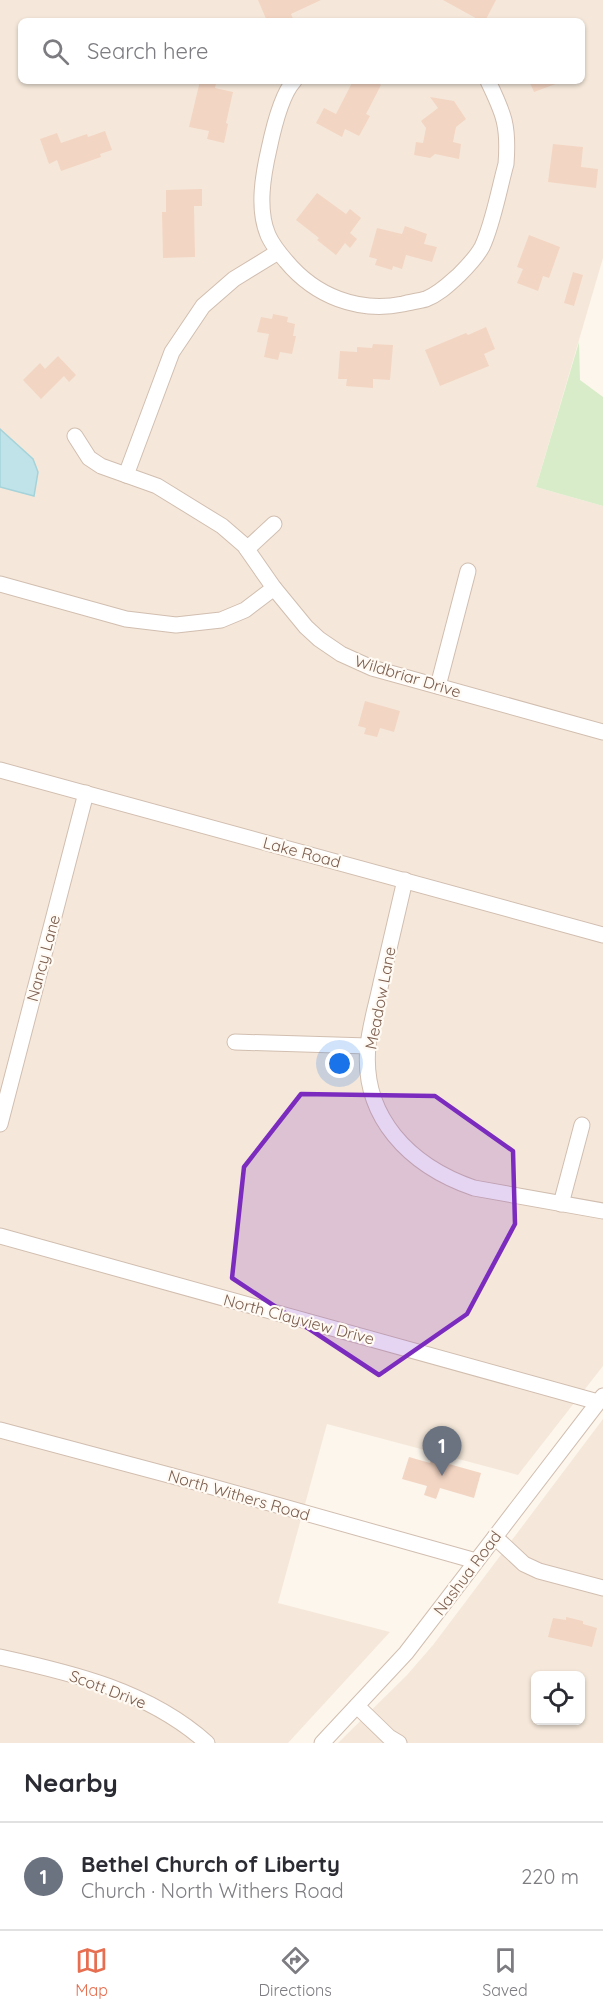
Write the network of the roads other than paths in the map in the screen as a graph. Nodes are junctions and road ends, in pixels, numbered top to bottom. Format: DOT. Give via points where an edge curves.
graph roads {
  1 [pos="292,84"];
  2 [pos="489,84"];
  3 [pos="278,252"];
  4 [pos="75,436"];
  5 [pos="126,475"];
  6 [pos="274,524"];
  7 [pos="247,549"];
  8 [pos="468,571"];
  9 [pos="0,584"];
  10 [pos="274,588"];
  11 [pos="438,686"];
  12 [pos="603,732"];
  13 [pos="0,770"];
  14 [pos="86,793"];
  15 [pos="405,880"];
  16 [pos="603,935"];
  17 [pos="235,1042"];
  18 [pos="368,1046"];
  19 [pos="0,1124"];
  20 [pos="582,1125"];
  21 [pos="561,1204"];
  22 [pos="603,1211"];
  23 [pos="0,1236"];
  24 [pos="600,1399"];
  25 [pos="0,1430"];
  26 [pos="495,1537"];
  27 [pos="477,1561"];
  28 [pos="603,1588"];
  29 [pos="0,1657"];
  30 [pos="357,1706"];
  31 [pos="207,1743"];
  32 [pos="321,1743"];
  33 [pos="399,1743"];
  1 -- 3 [label="street" via="280,110 263,178 267,234"];
  2 -- 3 [label="street" via="507,130 506,164 482,247 472,263 445,288 425,299 389,306 353,303 316,290"];
  3 -- 5 [label="street" via="234,279 203,306 172,352"];
  4 -- 5 [label="street, Wildbriar Drive" via="89,458"];
  5 -- 7 [label="street, Wildbriar Drive" via="158,486 222,526"];
  6 -- 7 [label="street"];
  7 -- 10 [label="street, Wildbriar Drive"];
  8 -- 11 [label="street"];
  9 -- 10 [label="street" via="126,619 176,625 221,620 244,610"];
  10 -- 11 [label="street, Wildbriar Drive" via="306,627 341,654 372,668"];
  11 -- 12 [label="street, Wildbriar Drive"];
  13 -- 14 [label="street, Lake Road"];
  14 -- 15 [label="street, Lake Road"];
  14 -- 19 [label="street, Nancy Lane"];
  15 -- 16 [label="street, Lake Road"];
  15 -- 18 [label="street, Meadow Lane"];
  17 -- 18 [label="street"];
  18 -- 21 [label="street, Meadow Lane" via="369,1080 377,1105 389,1128 412,1154 445,1177 474,1188"];
  20 -- 21 [label="street"];
  21 -- 22 [label="street, Meadow Lane"];
  23 -- 24 [label="street, North Clayview Drive"];
  24 -- 26 [label="street, Nashua Road"];
  25 -- 27 [label="street, North Withers Road"];
  26 -- 27 [label="street, Nashua Road"];
  26 -- 28 [label="street" via="532,1567"];
  27 -- 30 [label="street, Nashua Road" via="406,1653"];
  29 -- 31 [label="street, Scott Drive" via="54,1669 127,1693 173,1717"];
  30 -- 32 [label="street, Nashua Road"];
  30 -- 33 [label="street"];
}
